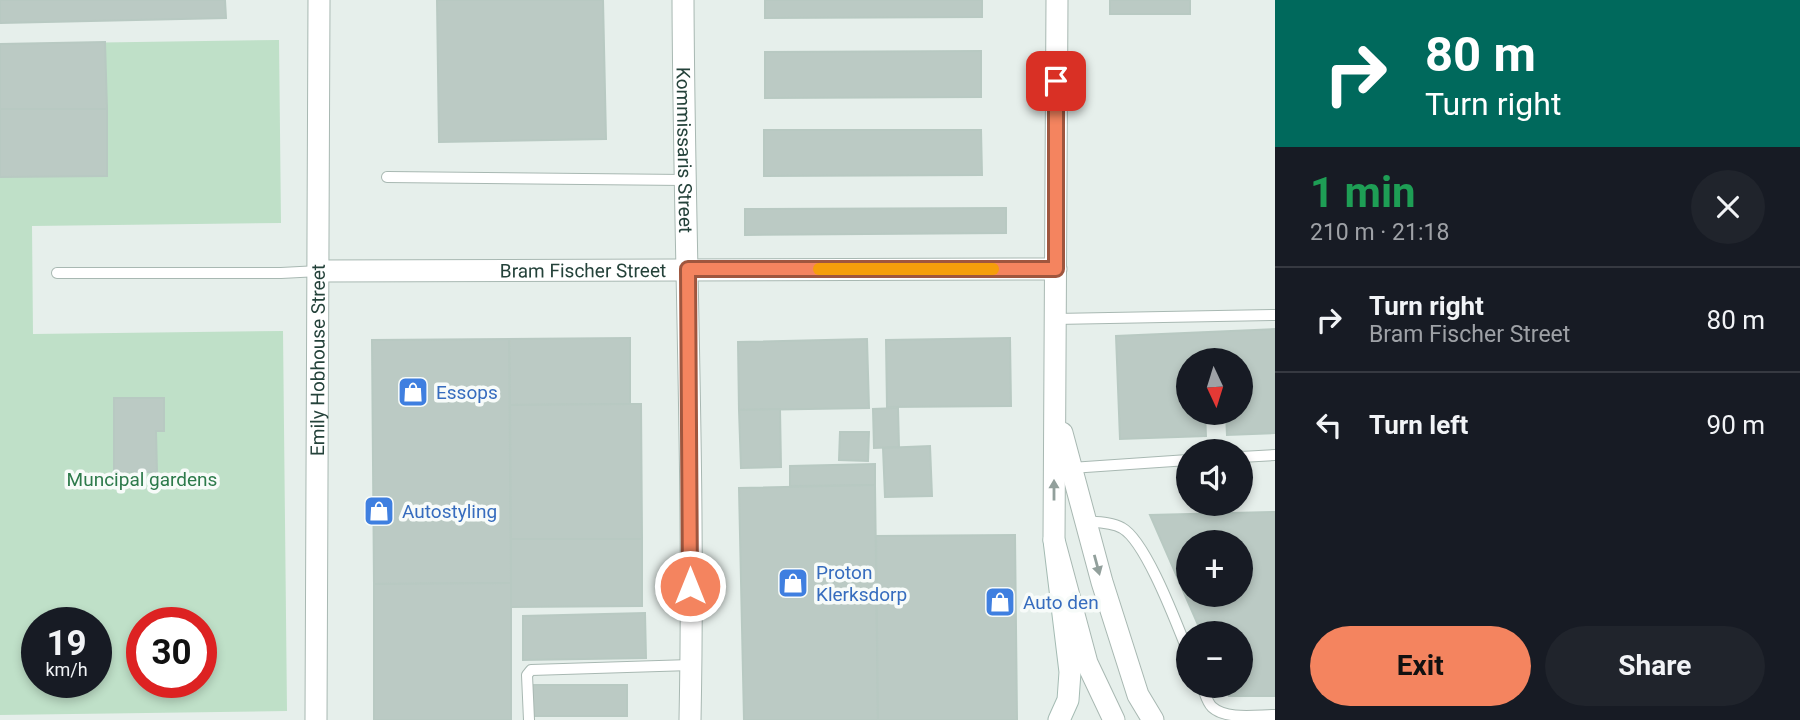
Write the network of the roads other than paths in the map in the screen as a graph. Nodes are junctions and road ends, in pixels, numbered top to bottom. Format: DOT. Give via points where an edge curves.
graph roads {
  1 [pos="318,0"];
  2 [pos="683,0"];
  3 [pos="1057,0"];
  4 [pos="387,177"];
  5 [pos="684,180"];
  6 [pos="688,269"];
  7 [pos="1056,269"];
  8 [pos="319,271"];
  9 [pos="57,273"];
  10 [pos="1275,315"];
  11 [pos="1055,319"];
  12 [pos="1054,404"];
  13 [pos="1275,455"];
  14 [pos="1253,456"];
  15 [pos="1176,461"];
  16 [pos="1071,468"];
  17 [pos="1085,521"];
  18 [pos="1054,540"];
  19 [pos="1176,622"];
  20 [pos="691,666"];
  21 [pos="1208,698"];
  22 [pos="1275,715"];
  23 [pos="316,720"];
  24 [pos="529,720"];
  25 [pos="690,720"];
  26 [pos="1059,720"];
  27 [pos="1114,720"];
  28 [pos="1153,720"];
  1 -- 8 [label="street, Emily Hobhouse Street"];
  2 -- 5 [label="street, Kommissaris Street"];
  3 -- 7 [label="street"];
  4 -- 5 [label="lane"];
  5 -- 6 [label="street, Kommissaris Street"];
  6 -- 7 [label="street, Bram Fischer Street"];
  6 -- 8 [label="street, Bram Fischer Street"];
  6 -- 20 [label="street, Kommissaris Street"];
  7 -- 11 [label="street"];
  8 -- 9 [label="lane"];
  8 -- 23 [label="street, Emily Hobhouse Street"];
  10 -- 11 [label="lane"];
  11 -- 12 [label="street"];
  12 -- 16 [label="street"];
  18 -- 12 [label="street, one-way"];
  13 -- 14 [label="lane"];
  15 -- 16 [label="lane"];
  16 -- 17 [label="street"];
  17 -- 19 [label="lane" via="1116,525 1131,534 1160,583"];
  17 -- 28 [label="street, one-way" via="1138,695"];
  18 -- 26 [label="street" via="1070,672 1068,700"];
  18 -- 27 [label="street" via="1087,663"];
  20 -- 24 [label="lane" via="531,670 527,676"];
  20 -- 25 [label="street, Kommissaris Street"];
  21 -- 22 [label="lane" via="1219,713"];
}
